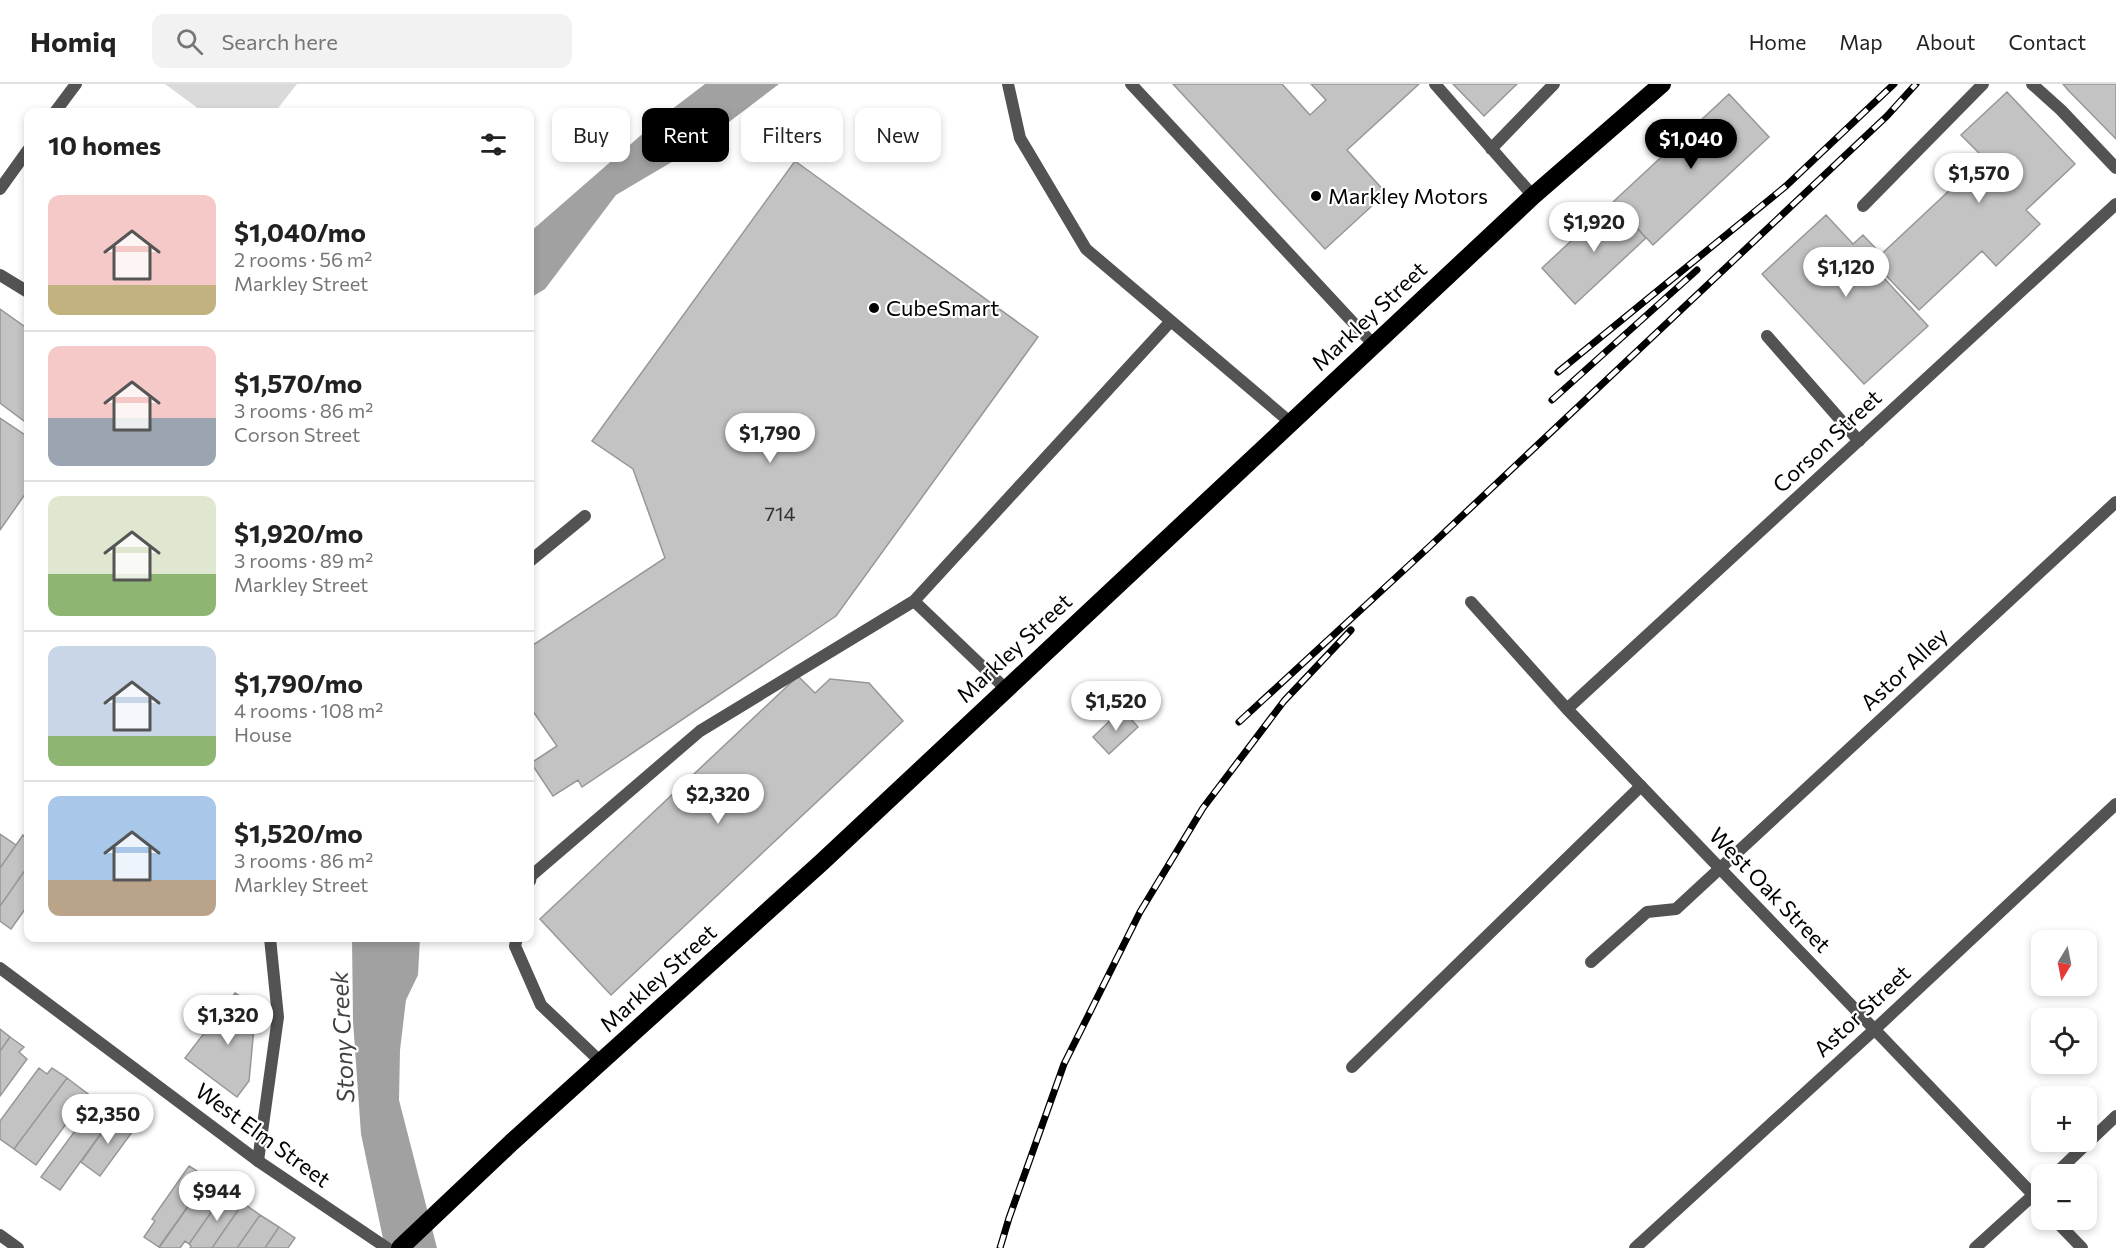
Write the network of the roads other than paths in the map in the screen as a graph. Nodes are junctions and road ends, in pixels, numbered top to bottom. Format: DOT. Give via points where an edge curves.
graph roads {
  1 [pos="76,84"];
  2 [pos="1008,84"];
  3 [pos="1131,84"];
  4 [pos="1435,84"];
  5 [pos="1554,84"];
  6 [pos="1662,84"];
  7 [pos="1983,84"];
  8 [pos="2032,84"];
  9 [pos="58,108"];
  10 [pos="1491,149"];
  11 [pos="24,156"];
  12 [pos="2116,168"];
  13 [pos="0,189"];
  14 [pos="1533,196"];
  15 [pos="2116,204"];
  16 [pos="1863,206"];
  17 [pos="0,274"];
  18 [pos="24,289"];
  19 [pos="1171,321"];
  20 [pos="1767,336"];
  21 [pos="1373,344"];
  22 [pos="1290,422"];
  23 [pos="1859,441"];
  24 [pos="2116,502"];
  25 [pos="585,516"];
  26 [pos="534,558"];
  27 [pos="914,601"];
  28 [pos="1471,602"];
  29 [pos="1006,689"];
  30 [pos="1567,709"];
  31 [pos="1641,786"];
  32 [pos="2116,804"];
  33 [pos="1719,868"];
  34 [pos="534,873"];
  35 [pos="270,942"];
  36 [pos="516,942"];
  37 [pos="1591,962"];
  38 [pos="0,968"];
  39 [pos="1874,1030"];
  40 [pos="601,1062"];
  41 [pos="1352,1067"];
  42 [pos="2116,1116"];
  43 [pos="258,1161"];
  44 [pos="2066,1164"];
  45 [pos="2031,1188"];
  46 [pos="2031,1202"];
  47 [pos="2065,1230"];
  48 [pos="0,1235"];
  49 [pos="18,1248"];
  50 [pos="387,1248"];
  51 [pos="400,1248"];
  52 [pos="1635,1248"];
  53 [pos="1975,1248"];
  54 [pos="2082,1248"];
  1 -- 9 [label="street"];
  2 -- 19 [label="street" via="1020,138 1086,249"];
  3 -- 21 [label="street"];
  4 -- 10 [label="street"];
  5 -- 10 [label="street"];
  6 -- 14 [label="highway, Markley Street"];
  7 -- 16 [label="street"];
  8 -- 12 [label="street"];
  10 -- 14 [label="street"];
  11 -- 13 [label="street"];
  14 -- 21 [label="highway, Markley Street"];
  15 -- 23 [label="street, Corson Street"];
  17 -- 18 [label="street"];
  19 -- 22 [label="street"];
  19 -- 27 [label="street"];
  20 -- 23 [label="street"];
  21 -- 22 [label="highway, Markley Street"];
  22 -- 29 [label="highway, Markley Street"];
  23 -- 30 [label="street, Corson Street"];
  24 -- 33 [label="street, Astor Alley"];
  25 -- 26 [label="street"];
  27 -- 29 [label="street"];
  27 -- 34 [label="street" via="699,731"];
  28 -- 30 [label="street, West Oak Street"];
  29 -- 40 [label="highway, Markley Street"];
  30 -- 31 [label="street, West Oak Street"];
  31 -- 33 [label="street, West Oak Street"];
  31 -- 41 [label="street"];
  32 -- 39 [label="street, Astor Street"];
  33 -- 37 [label="street, Astor Alley" via="1677,909 1647,912"];
  33 -- 39 [label="street, West Oak Street"];
  35 -- 43 [label="street" via="278,1017"];
  36 -- 40 [label="street" via="541,1005"];
  38 -- 43 [label="street, West Elm Street"];
  39 -- 45 [label="street, West Oak Street"];
  39 -- 52 [label="street, Astor Street"];
  40 -- 51 [label="highway, Markley Street"];
  42 -- 44 [label="street"];
  43 -- 50 [label="street, West Elm Street"];
  46 -- 53 [label="street"];
  47 -- 54 [label="street"];
  48 -- 49 [label="street"];
}
